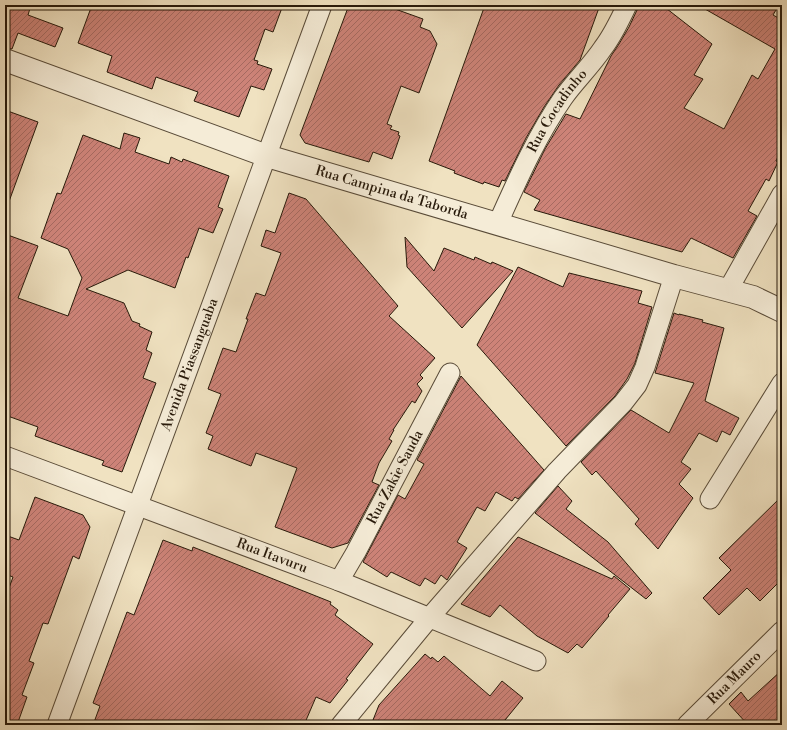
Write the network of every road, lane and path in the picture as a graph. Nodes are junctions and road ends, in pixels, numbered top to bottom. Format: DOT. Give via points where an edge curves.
graph roads {
  1 [pos="322,5"];
  2 [pos="627,5"];
  3 [pos="5,60"];
  4 [pos="267,156"];
  5 [pos="782,194"];
  6 [pos="498,223"];
  7 [pos="674,276"];
  8 [pos="728,290"];
  9 [pos="782,311"];
  10 [pos="450,373"];
  11 [pos="782,382"];
  12 [pos="5,456"];
  13 [pos="710,499"];
  14 [pos="138,506"];
  15 [pos="339,581"];
  16 [pos="430,617"];
  17 [pos="782,630"];
  18 [pos="536,660"];
  19 [pos="57,725"];
  20 [pos="341,725"];
  21 [pos="687,725"];
  1 -- 4 [label="street, Avenida Piassanguaba"];
  2 -- 6 [label="street, Rua Cocadinho" via="604,48 564,98 542,132"];
  3 -- 4 [label="street, Rua Campina da Taborda"];
  4 -- 6 [label="street, Rua Campina da Taborda"];
  4 -- 14 [label="street, Avenida Piassanguaba"];
  5 -- 8 [label="street"];
  6 -- 7 [label="street, Rua Campina da Taborda"];
  7 -- 8 [label="street, Rua Campina da Taborda"];
  7 -- 16 [label="street" via="637,385 623,403 556,471"];
  8 -- 9 [label="street, Rua Campina da Taborda" via="753,297"];
  10 -- 15 [label="street, Rua Zakie Sauda"];
  11 -- 13 [label="street"];
  12 -- 14 [label="street, Rua Itavuru"];
  14 -- 15 [label="street, Rua Itavuru"];
  14 -- 19 [label="street, Avenida Piassanguaba"];
  15 -- 16 [label="street, Rua Itavuru"];
  16 -- 18 [label="street, Rua Itavuru"];
  16 -- 20 [label="street"];
  17 -- 21 [label="street, Rua Mauro"];
}
